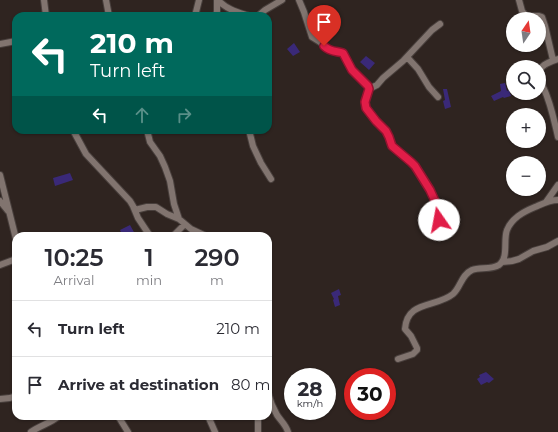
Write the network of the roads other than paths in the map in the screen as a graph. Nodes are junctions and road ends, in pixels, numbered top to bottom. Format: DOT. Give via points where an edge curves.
graph roads {
  1 [pos="44,0"];
  2 [pos="106,0"];
  3 [pos="199,0"];
  4 [pos="218,0"];
  5 [pos="282,0"];
  6 [pos="299,0"];
  7 [pos="519,0"];
  8 [pos="46,12"];
  9 [pos="108,12"];
  10 [pos="196,12"];
  11 [pos="217,12"];
  12 [pos="238,12"];
  13 [pos="263,12"];
  14 [pos="440,24"];
  15 [pos="12,42"];
  16 [pos="0,44"];
  17 [pos="407,57"];
  18 [pos="556,60"];
  19 [pos="369,89"];
  20 [pos="438,97"];
  21 [pos="75,134"];
  22 [pos="148,134"];
  23 [pos="250,134"];
  24 [pos="558,137"];
  25 [pos="0,175"];
  26 [pos="271,179"];
  27 [pos="558,185"];
  28 [pos="558,200"];
  29 [pos="0,201"];
  30 [pos="546,202"];
  31 [pos="135,210"];
  32 [pos="9,212"];
  33 [pos="179,219"];
  34 [pos="439,220"];
  35 [pos="185,224"];
  36 [pos="14,232"];
  37 [pos="147,232"];
  38 [pos="179,232"];
  39 [pos="197,232"];
  40 [pos="558,241"];
  41 [pos="12,261"];
  42 [pos="502,262"];
  43 [pos="0,265"];
  44 [pos="398,359"];
  45 [pos="12,397"];
  46 [pos="0,399"];
  47 [pos="272,406"];
  48 [pos="54,420"];
  49 [pos="120,420"];
  50 [pos="209,420"];
  51 [pos="258,420"];
  52 [pos="213,430"];
  53 [pos="30,432"];
  54 [pos="128,432"];
  55 [pos="258,432"];
  56 [pos="288,432"];
  1 -- 8 [label="street"];
  2 -- 9 [label="street"];
  3 -- 10 [label="street"];
  4 -- 11 [label="street"];
  4 -- 12 [label="street" via="224,6"];
  5 -- 13 [label="street"];
  6 -- 19 [label="street" via="312,37 329,50 343,53 352,70"];
  7 -- 18 [label="street" via="526,16 542,17"];
  14 -- 17 [label="street"];
  15 -- 16 [label="street"];
  17 -- 19 [label="street" via="377,85"];
  17 -- 20 [label="street"];
  18 -- 24 [label="street" via="541,68 540,74"];
  19 -- 34 [label="street" via="366,108 386,131 392,146 415,166 435,201"];
  21 -- 31 [label="street" via="86,154 130,201"];
  22 -- 33 [label="street" via="165,167"];
  23 -- 26 [label="street" via="253,146"];
  25 -- 32 [label="street"];
  27 -- 30 [label="street"];
  28 -- 30 [label="street"];
  29 -- 32 [label="street"];
  30 -- 42 [label="street" via="523,213 512,222 506,235"];
  31 -- 33 [label="street" via="154,207"];
  31 -- 37 [label="street"];
  32 -- 36 [label="street"];
  33 -- 35 [label="street"];
  35 -- 38 [label="street"];
  35 -- 39 [label="street"];
  40 -- 42 [label="street" via="519,259"];
  41 -- 43 [label="street"];
  42 -- 44 [label="street" via="495,267 471,271 446,298 411,312 405,330 417,350"];
  45 -- 46 [label="street"];
  47 -- 56 [label="street"];
  48 -- 53 [label="street"];
  49 -- 54 [label="street"];
  50 -- 52 [label="street"];
  51 -- 55 [label="street"];
}
